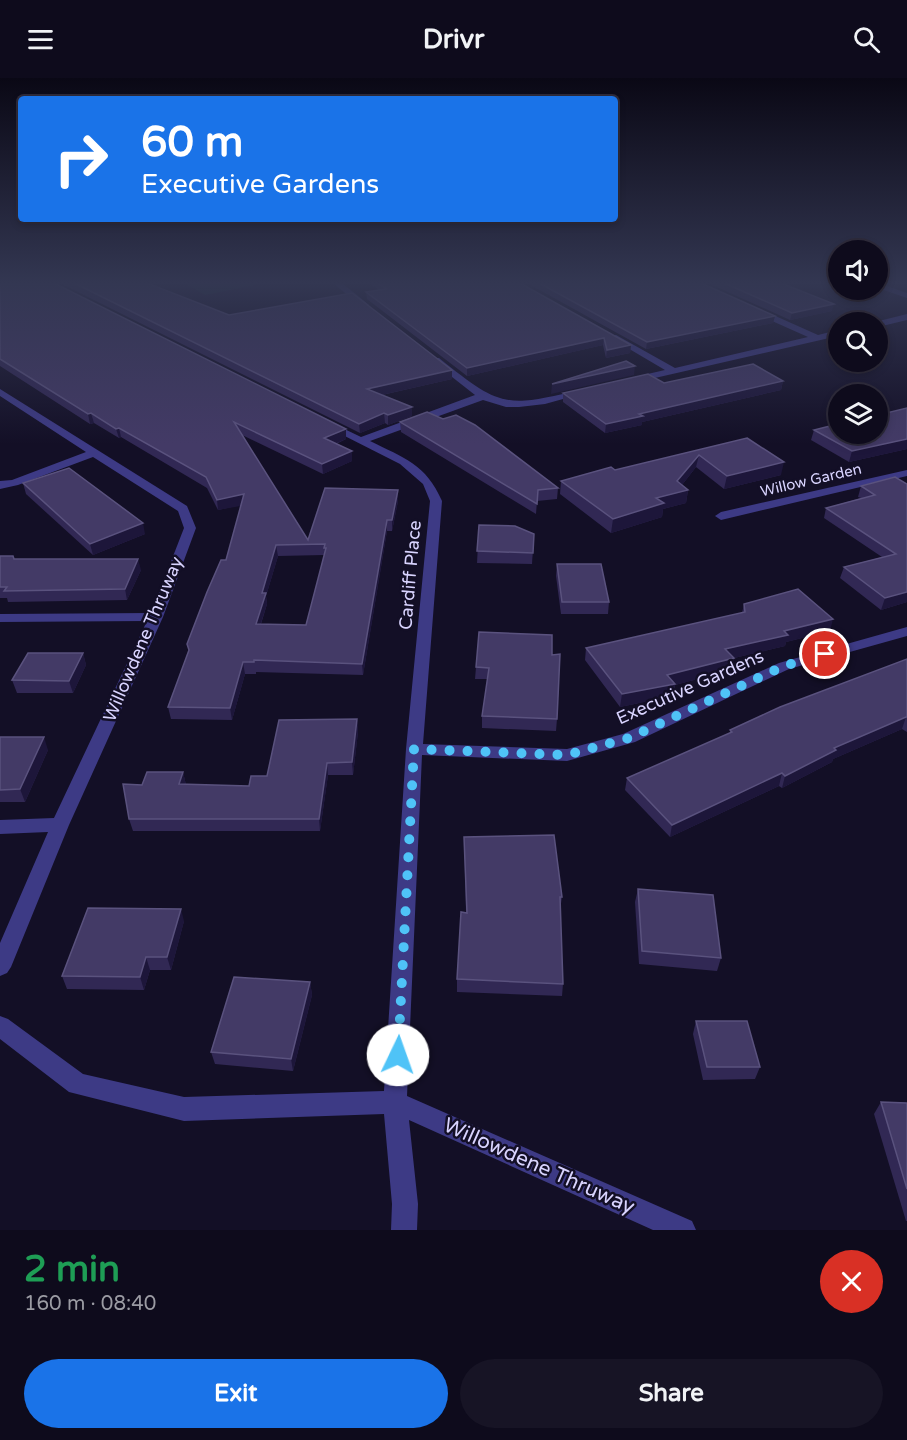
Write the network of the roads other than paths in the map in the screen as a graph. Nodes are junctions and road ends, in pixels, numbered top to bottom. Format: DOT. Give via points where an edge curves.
graph roads {
  1 [pos="612,337"];
  2 [pos="815,337"];
  3 [pos="823,337"];
  4 [pos="818,338"];
  5 [pos="428,354"];
  6 [pos="674,371"];
  7 [pos="619,384"];
  8 [pos="597,389"];
  9 [pos="0,392"];
  10 [pos="483,396"];
  11 [pos="318,420"];
  12 [pos="360,441"];
  13 [pos="95,452"];
  14 [pos="907,473"];
  15 [pos="0,485"];
  16 [pos="722,516"];
  17 [pos="156,617"];
  18 [pos="0,618"];
  19 [pos="907,630"];
  20 [pos="414,749"];
  21 [pos="60,825"];
  22 [pos="0,826"];
  23 [pos="0,967"];
  24 [pos="0,1026"];
  25 [pos="395,1102"];
  26 [pos="404,1230"];
  27 [pos="683,1230"];
  1 -- 6 [label="street"];
  2 -- 4 [label="street"];
  3 -- 4 [label="street"];
  4 -- 6 [label="street"];
  5 -- 10 [label="street"];
  6 -- 7 [label="street"];
  8 -- 10 [label="street" via="531,404 507,404"];
  9 -- 13 [label="street, Willowdene Thruway"];
  10 -- 12 [label="street"];
  11 -- 12 [label="street, Cardiff Place"];
  12 -- 20 [label="street, Cardiff Place" via="404,462 428,482 436,501"];
  13 -- 15 [label="street"];
  13 -- 17 [label="street, Willowdene Thruway" via="183,509 190,528"];
  14 -- 16 [label="street, Willow Garden"];
  17 -- 18 [label="street"];
  17 -- 21 [label="street, Willowdene Thruway"];
  19 -- 20 [label="street, Executive Gardens" via="784,666 629,738 567,755"];
  20 -- 25 [label="street, Cardiff Place"];
  21 -- 22 [label="street"];
  21 -- 23 [label="street, Willowdene Thruway"];
  24 -- 25 [label="street, Willowdene Thruway" via="77,1084 184,1109"];
  25 -- 26 [label="street"];
  25 -- 27 [label="street, Willowdene Thruway"];
}
